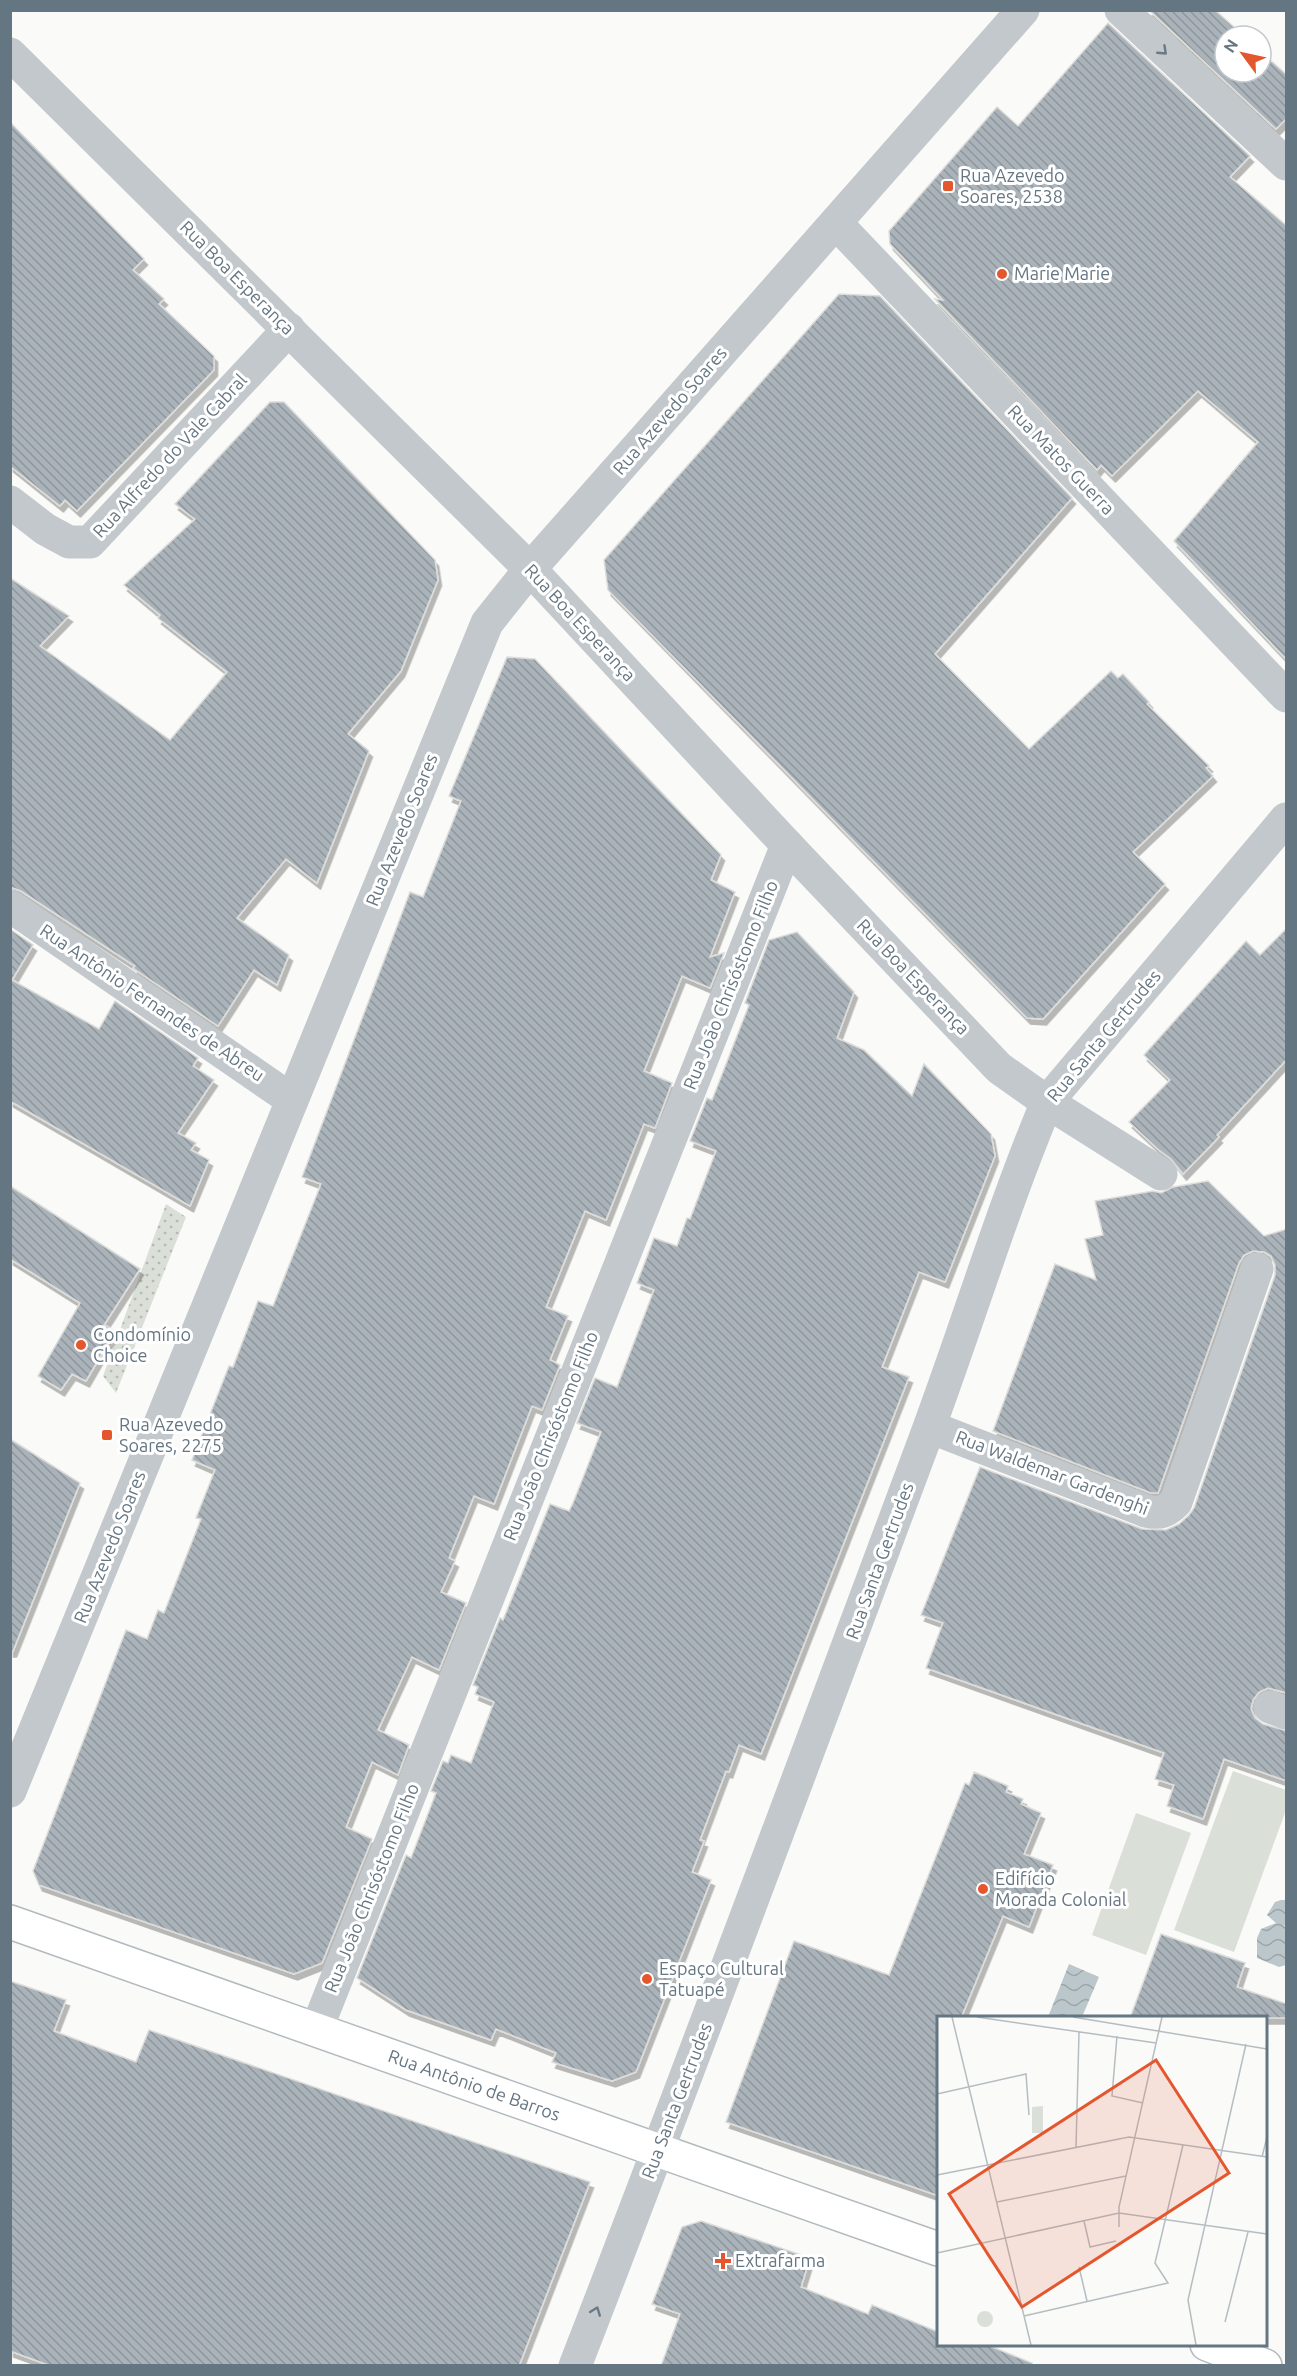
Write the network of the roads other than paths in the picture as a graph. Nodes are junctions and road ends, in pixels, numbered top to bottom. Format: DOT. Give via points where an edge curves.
graph roads {
  1 [pos="1023,10"];
  2 [pos="1121,10"];
  3 [pos="10,54"];
  4 [pos="1287,164"];
  5 [pos="836,223"];
  6 [pos="289,329"];
  7 [pos="10,502"];
  8 [pos="530,569"];
  9 [pos="1287,696"];
  10 [pos="1287,819"];
  11 [pos="787,845"];
  12 [pos="10,906"];
  13 [pos="292,1100"];
  14 [pos="1047,1102"];
  15 [pos="1161,1174"];
  16 [pos="1257,1269"];
  17 [pos="930,1427"];
  18 [pos="10,1791"];
  19 [pos="10,1922"];
  20 [pos="317,2028"];
  21 [pos="659,2148"];
  22 [pos="937,2248"];
  23 [pos="1212,2346"];
  24 [pos="575,2366"];
  25 [pos="1265,2366"];
  1 -- 5 [label="street, Rua Azevedo Soares"];
  2 -- 4 [label="street, one-way"];
  3 -- 6 [label="street, Rua Boa Esperança"];
  5 -- 8 [label="street, Rua Azevedo Soares"];
  5 -- 9 [label="street, Rua Matos Guerra"];
  6 -- 7 [label="street, Rua Alfredo do Vale Cabral" via="90,543 69,542"];
  6 -- 8 [label="street, Rua Boa Esperança"];
  8 -- 11 [label="street, Rua Boa Esperança"];
  8 -- 13 [label="street, Rua Azevedo Soares" via="487,623"];
  10 -- 14 [label="street, Rua Santa Gertrudes"];
  11 -- 14 [label="street, Rua Boa Esperança" via="999,1068"];
  11 -- 20 [label="street, Rua João Chrisóstomo Filho"];
  12 -- 13 [label="street, Rua Antônio Fernandes de Abreu"];
  13 -- 18 [label="street, Rua Azevedo Soares"];
  14 -- 15 [label="street, Rua Boa Esperança"];
  14 -- 17 [label="street, Rua Santa Gertrudes"];
  16 -- 17 [label="street, Rua Waldemar Gardenghi" via="1176,1502 1166,1511 1146,1511"];
  17 -- 21 [label="street, Rua Santa Gertrudes"];
  19 -- 20 [label="main road, Rua Antônio de Barros"];
  20 -- 21 [label="main road, Rua Antônio de Barros"];
  21 -- 22 [label="main road, Rua Antônio de Barros"];
  24 -- 21 [label="street, Rua Santa Gertrudes, one-way"];
  23 -- 25 [label="main road"];
}
